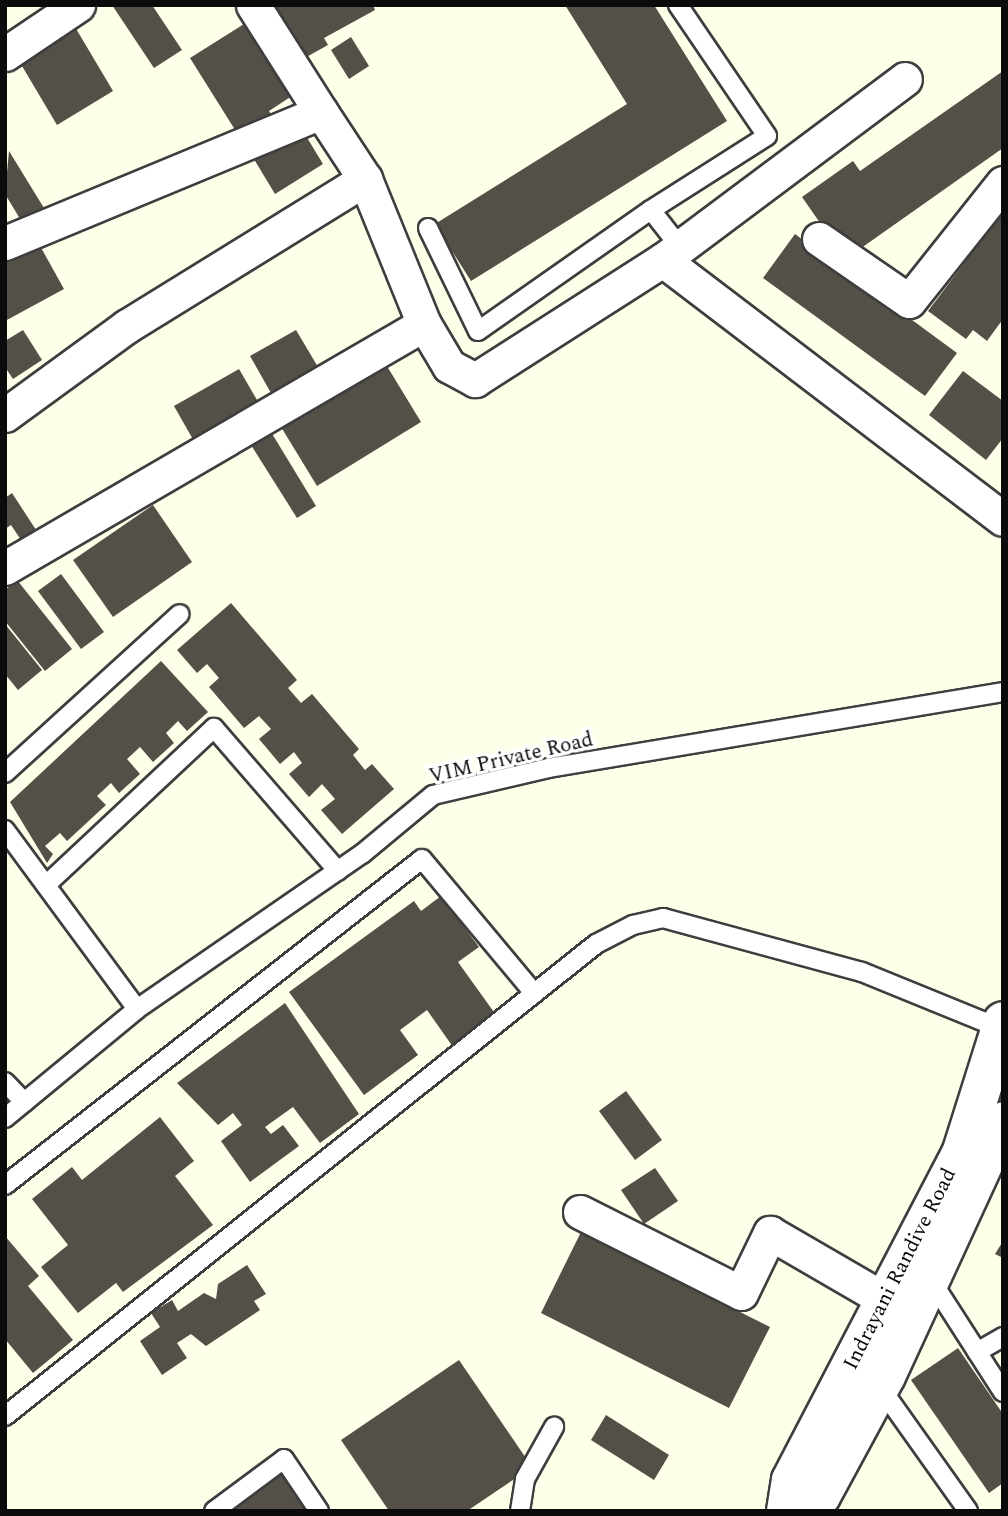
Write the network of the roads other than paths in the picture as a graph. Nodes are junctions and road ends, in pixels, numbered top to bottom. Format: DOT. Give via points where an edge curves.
graph roads {
  1 [pos="78,5"];
  2 [pos="253,5"];
  3 [pos="678,5"];
  4 [pos="5,54"];
  5 [pos="905,79"];
  6 [pos="321,112"];
  7 [pos="365,179"];
  8 [pos="1003,183"];
  9 [pos="651,210"];
  10 [pos="428,228"];
  11 [pos="819,239"];
  12 [pos="5,243"];
  13 [pos="671,253"];
  14 [pos="424,324"];
  15 [pos="5,415"];
  16 [pos="1003,519"];
  17 [pos="5,568"];
  18 [pos="180,614"];
  19 [pos="1003,692"];
  20 [pos="5,773"];
  21 [pos="5,830"];
  22 [pos="338,871"];
  23 [pos="46,885"];
  24 [pos="534,993"];
  25 [pos="137,1009"];
  26 [pos="1002,1026"];
  27 [pos="5,1082"];
  28 [pos="24,1102"];
  29 [pos="5,1118"];
  30 [pos="1003,1122"];
  31 [pos="5,1185"];
  32 [pos="580,1212"];
  33 [pos="931,1280"];
  34 [pos="884,1299"];
  35 [pos="1003,1338"];
  36 [pos="977,1352"];
  37 [pos="880,1387"];
  38 [pos="1003,1392"];
  39 [pos="5,1416"];
  40 [pos="554,1427"];
  41 [pos="808,1502"];
  42 [pos="214,1511"];
  43 [pos="319,1511"];
  44 [pos="520,1511"];
  45 [pos="968,1511"];
  1 -- 4 [label="street"];
  2 -- 6 [label="street"];
  3 -- 9 [label="lane" via="767,136"];
  5 -- 13 [label="street"];
  6 -- 7 [label="street"];
  6 -- 12 [label="street"];
  7 -- 14 [label="street"];
  7 -- 15 [label="street" via="127,326"];
  8 -- 11 [label="street" via="909,301"];
  9 -- 10 [label="lane" via="478,331"];
  9 -- 13 [label="lane"];
  13 -- 14 [label="street" via="475,380 449,366"];
  13 -- 16 [label="street"];
  14 -- 17 [label="street"];
  18 -- 20 [label="lane"];
  19 -- 22 [label="lane, VIM Private Road" via="549,768 433,795"];
  21 -- 23 [label="lane"];
  22 -- 23 [label="lane" via="214,728"];
  22 -- 25 [label="lane, VIM Private Road"];
  23 -- 25 [label="lane"];
  24 -- 26 [label="lane" via="596,944 663,918 862,972"];
  24 -- 31 [label="lane" via="422,859"];
  24 -- 39 [label="lane"];
  25 -- 28 [label="lane, VIM Private Road"];
  26 -- 34 [label="street, Indrayani Randive Road" via="962,1151"];
  27 -- 28 [label="lane"];
  28 -- 29 [label="lane, VIM Private Road"];
  30 -- 33 [label="street, Indrayani Randive Road"];
  32 -- 34 [label="street" via="741,1293 770,1233"];
  33 -- 36 [label="lane"];
  33 -- 37 [label="street, Indrayani Randive Road"];
  34 -- 41 [label="street, Indrayani Randive Road"];
  35 -- 36 [label="lane"];
  36 -- 38 [label="lane"];
  37 -- 41 [label="street, Indrayani Randive Road"];
  37 -- 45 [label="lane"];
  40 -- 44 [label="lane" via="526,1479"];
  42 -- 43 [label="lane" via="284,1459"];
}
